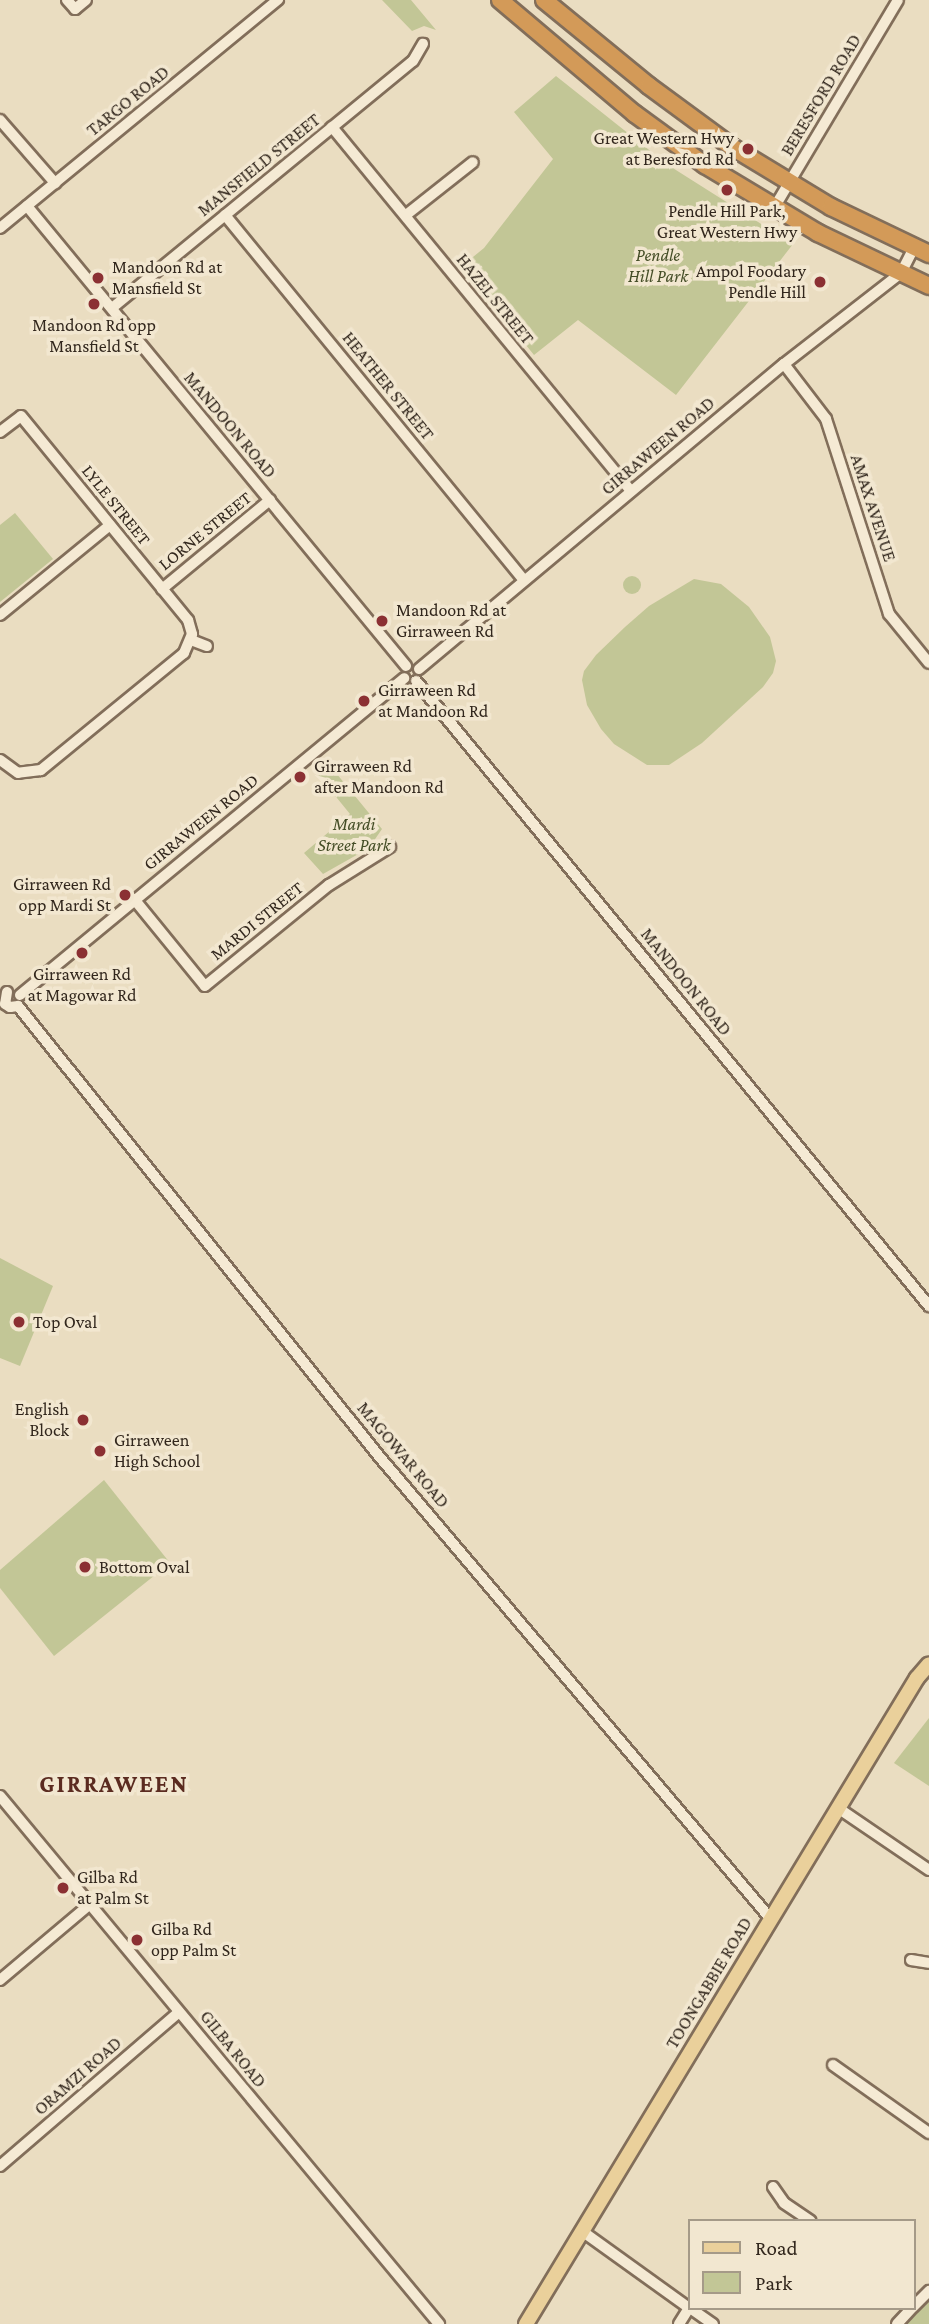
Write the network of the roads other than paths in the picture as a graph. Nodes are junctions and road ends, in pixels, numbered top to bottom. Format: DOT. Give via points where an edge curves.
graph roads {
  1 [pos="67,0"];
  2 [pos="86,0"];
  3 [pos="278,0"];
  4 [pos="500,0"];
  5 [pos="544,0"];
  6 [pos="898,0"];
  7 [pos="423,44"];
  8 [pos="0,120"];
  9 [pos="332,127"];
  10 [pos="473,162"];
  11 [pos="55,183"];
  12 [pos="790,183"];
  13 [pos="27,206"];
  14 [pos="774,208"];
  15 [pos="225,215"];
  16 [pos="406,215"];
  17 [pos="0,228"];
  18 [pos="914,247"];
  19 [pos="929,254"];
  20 [pos="901,273"];
  21 [pos="929,286"];
  22 [pos="112,308"];
  23 [pos="784,364"];
  24 [pos="0,432"];
  25 [pos="631,491"];
  26 [pos="270,500"];
  27 [pos="110,526"];
  28 [pos="524,580"];
  29 [pos="162,589"];
  30 [pos="0,615"];
  31 [pos="191,640"];
  32 [pos="207,646"];
  33 [pos="929,663"];
  34 [pos="419,668"];
  35 [pos="405,672"];
  36 [pos="416,681"];
  37 [pos="0,760"];
  38 [pos="390,847"];
  39 [pos="134,899"];
  40 [pos="3,997"];
  41 [pos="19,1000"];
  42 [pos="929,1306"];
  43 [pos="929,1664"];
  44 [pos="0,1796"];
  45 [pos="838,1808"];
  46 [pos="929,1870"];
  47 [pos="89,1905"];
  48 [pos="771,1918"];
  49 [pos="911,1960"];
  50 [pos="929,1963"];
  51 [pos="0,1980"];
  52 [pos="180,2012"];
  53 [pos="833,2065"];
  54 [pos="929,2133"];
  55 [pos="0,2166"];
  56 [pos="773,2186"];
  57 [pos="808,2219"];
  58 [pos="582,2231"];
  59 [pos="688,2307"];
  60 [pos="688,2309"];
  61 [pos="692,2310"];
  62 [pos="911,2310"];
  63 [pos="439,2324"];
  64 [pos="526,2324"];
  65 [pos="678,2324"];
  66 [pos="713,2324"];
  67 [pos="897,2324"];
  1 -- 2 [label="street" via="75,9"];
  3 -- 11 [label="street, TARGO ROAD"];
  4 -- 14 [label="highway" via="663,135"];
  5 -- 12 [label="highway" via="694,121"];
  6 -- 12 [label="street, BERESFORD ROAD"];
  7 -- 9 [label="street, MANSFIELD STREET" via="413,61"];
  8 -- 11 [label="street"];
  9 -- 15 [label="street, MANSFIELD STREET"];
  9 -- 16 [label="street, HAZEL STREET"];
  10 -- 16 [label="street"];
  11 -- 13 [label="street, TARGO ROAD"];
  12 -- 14 [label="street, BERESFORD ROAD"];
  12 -- 18 [label="highway"];
  13 -- 17 [label="street, TARGO ROAD"];
  13 -- 22 [label="street, MANDOON ROAD"];
  14 -- 20 [label="highway"];
  15 -- 22 [label="street, MANSFIELD STREET"];
  15 -- 28 [label="street, HEATHER STREET"];
  16 -- 25 [label="street, HAZEL STREET"];
  18 -- 19 [label="highway"];
  18 -- 20 [label="street, GIRRAWEEN ROAD"];
  20 -- 21 [label="highway"];
  20 -- 23 [label="street, GIRRAWEEN ROAD"];
  22 -- 26 [label="street, MANDOON ROAD"];
  23 -- 25 [label="street, GIRRAWEEN ROAD"];
  23 -- 33 [label="street, AMAX AVENUE" via="826,419 889,614"];
  24 -- 27 [label="street, LYLE STREET" via="21,416"];
  25 -- 28 [label="street, GIRRAWEEN ROAD"];
  26 -- 29 [label="street, LORNE STREET"];
  26 -- 35 [label="street, MANDOON ROAD"];
  27 -- 29 [label="street, LYLE STREET"];
  27 -- 30 [label="street"];
  28 -- 34 [label="street, GIRRAWEEN ROAD"];
  29 -- 31 [label="street, LYLE STREET" via="191,625"];
  31 -- 32 [label="street"];
  31 -- 37 [label="street" via="184,653 40,770 18,773"];
  34 -- 35 [label="street" via="413,664"];
  34 -- 36 [label="street"];
  35 -- 36 [label="street"];
  35 -- 39 [label="street, GIRRAWEEN ROAD"];
  36 -- 42 [label="street, MANDOON ROAD"];
  38 -- 39 [label="street, MARDI STREET" via="329,885 205,986"];
  39 -- 41 [label="street, GIRRAWEEN ROAD"];
  40 -- 41 [label="street" via="10,1007"];
  41 -- 48 [label="street, MAGOWAR ROAD" via="378,1455"];
  43 -- 45 [label="main road, TOONGABBIE ROAD"];
  44 -- 47 [label="street, GILBA ROAD"];
  45 -- 46 [label="street"];
  45 -- 48 [label="main road, TOONGABBIE ROAD"];
  47 -- 51 [label="street"];
  47 -- 52 [label="street, GILBA ROAD"];
  48 -- 58 [label="main road, TOONGABBIE ROAD"];
  49 -- 50 [label="street"];
  52 -- 55 [label="street, ORAMZI ROAD"];
  52 -- 63 [label="street, GILBA ROAD"];
  53 -- 54 [label="street"];
  56 -- 57 [label="street" via="784,2203"];
  58 -- 59 [label="street"];
  58 -- 64 [label="main road, TOONGABBIE ROAD"];
  60 -- 65 [label="street"];
  61 -- 66 [label="street"];
  62 -- 67 [label="street"];
}
